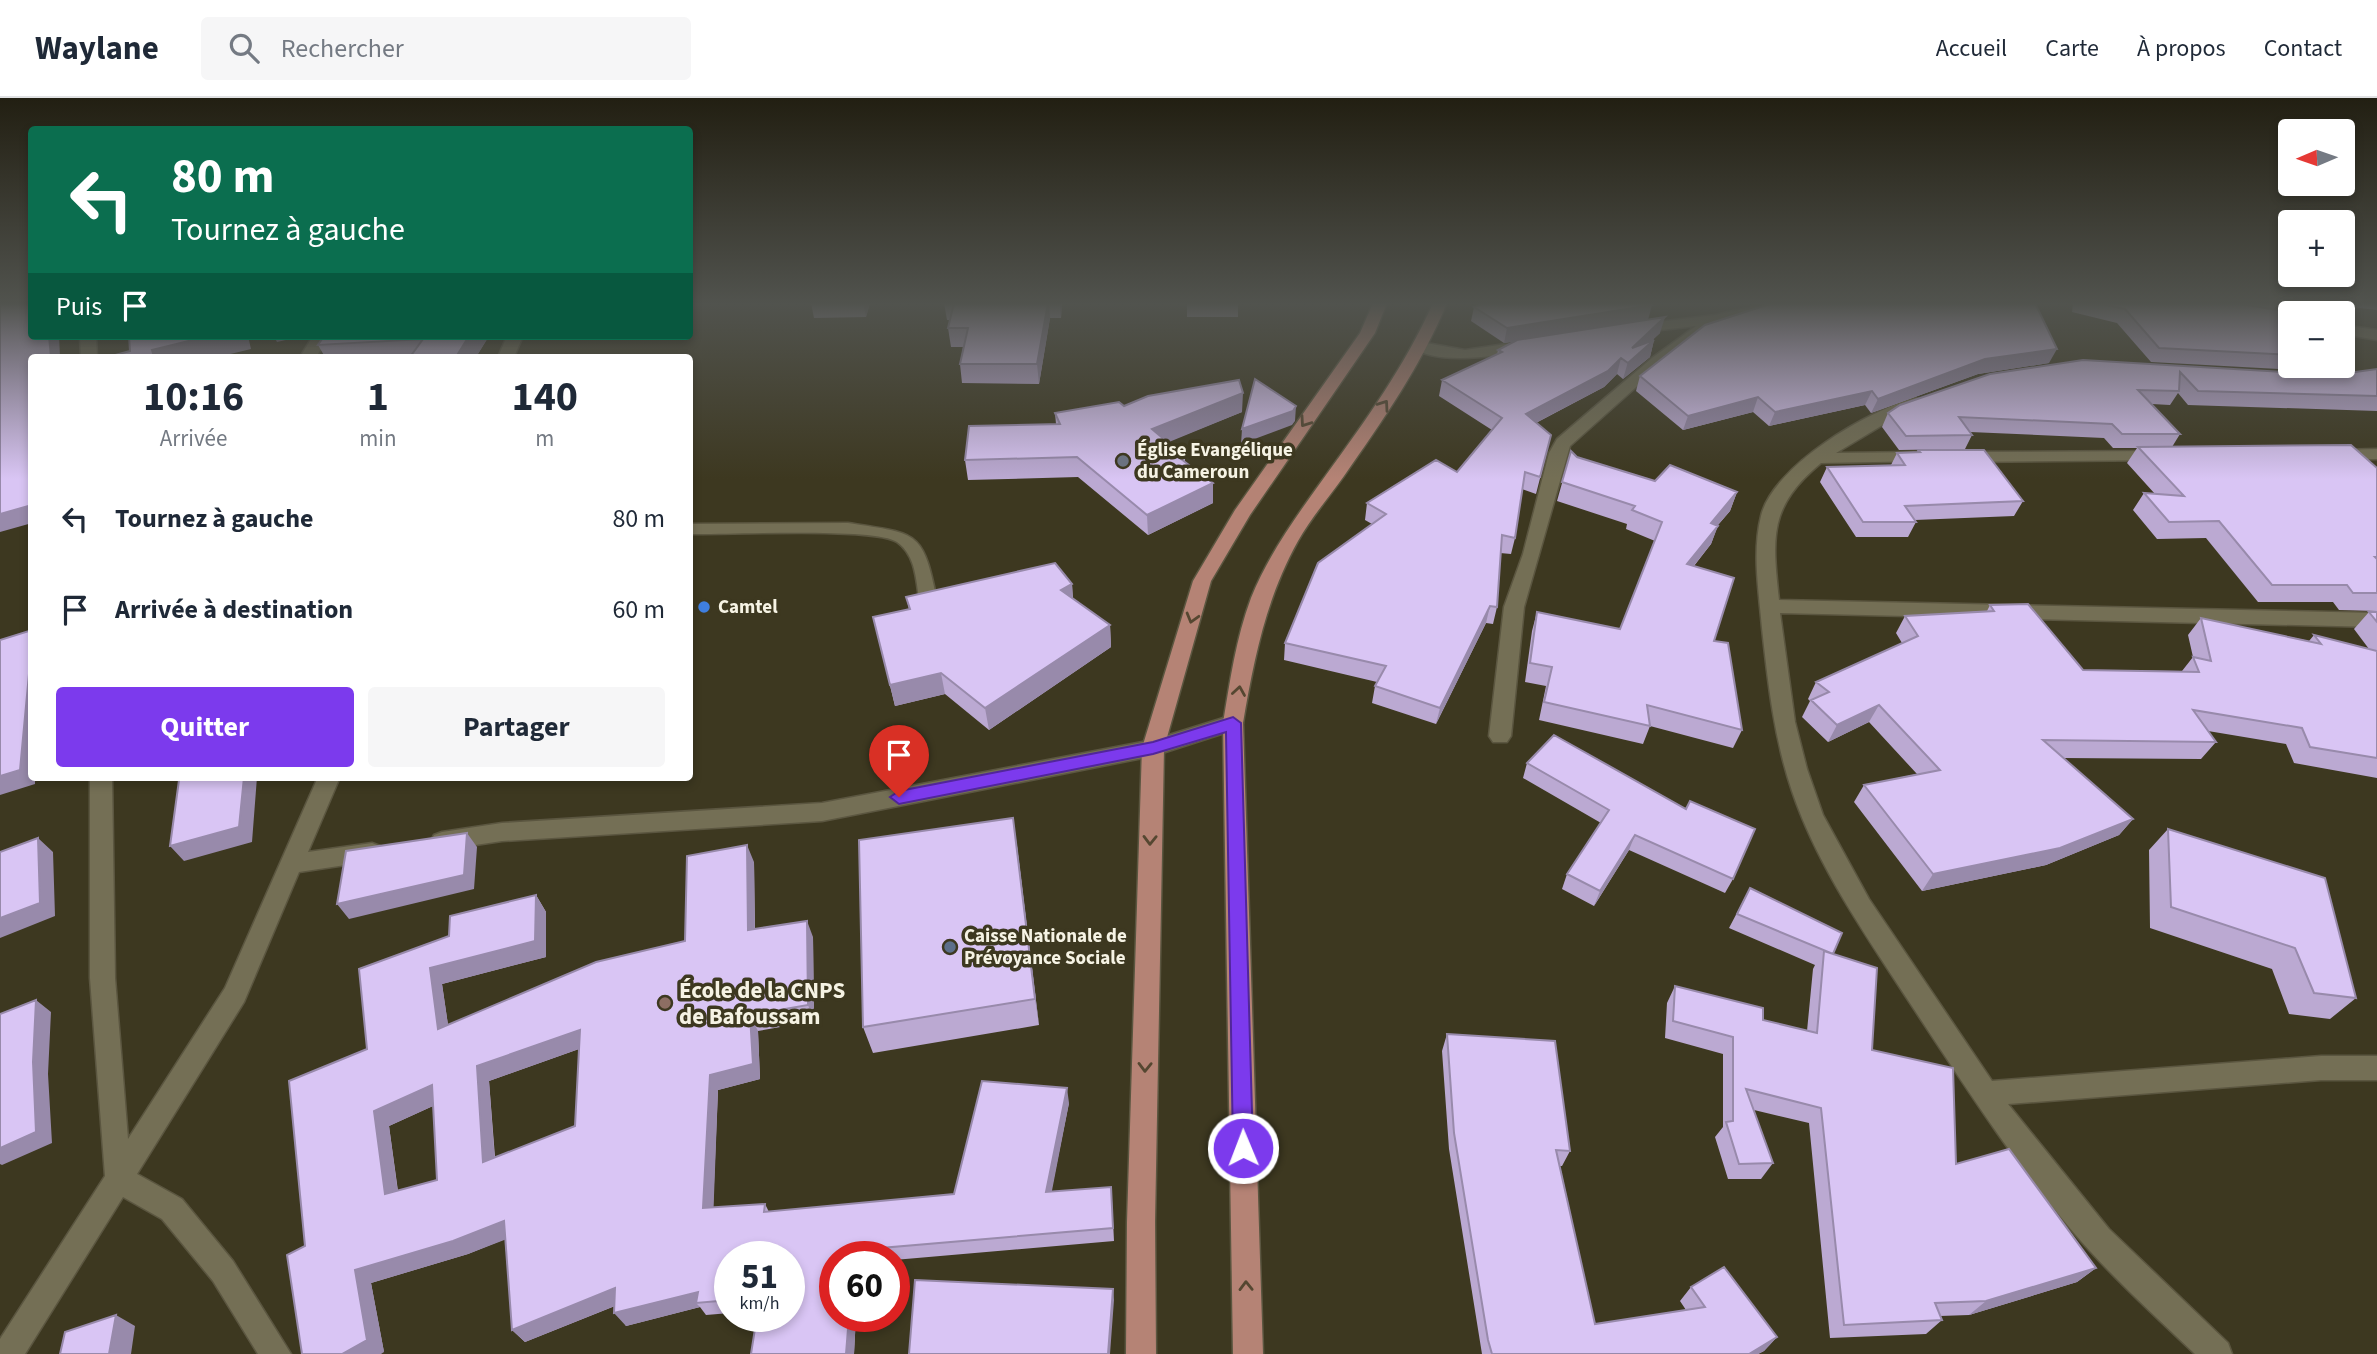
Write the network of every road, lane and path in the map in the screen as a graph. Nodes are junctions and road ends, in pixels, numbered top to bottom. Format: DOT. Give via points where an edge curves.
graph roads {
  1 [pos="1346,362"];
  2 [pos="1412,362"];
  3 [pos="1656,362"];
  4 [pos="1932,397"];
  5 [pos="2377,454"];
  6 [pos="2321,455"];
  7 [pos="2182,456"];
  8 [pos="1819,458"];
  9 [pos="693,529"];
  10 [pos="929,606"];
  11 [pos="1769,606"];
  12 [pos="2377,620"];
  13 [pos="1233,723"];
  14 [pos="1500,736"];
  15 [pos="1153,748"];
  16 [pos="101,781"];
  17 [pos="327,781"];
  18 [pos="423,844"];
  19 [pos="396,848"];
  20 [pos="291,864"];
  21 [pos="2377,1068"];
  22 [pos="1985,1094"];
  23 [pos="119,1179"];
  24 [pos="8,1354"];
  25 [pos="276,1354"];
  26 [pos="1141,1354"];
  27 [pos="1248,1354"];
  28 [pos="2217,1354"];
  1 -- 15 [label="main road, one-way" via="1241,514 1202,581"];
  13 -- 2 [label="main road, one-way" via="1261,598 1290,539"];
  3 -- 14 [label="street" via="1557,453 1514,607"];
  4 -- 8 [label="street" via="1886,414"];
  5 -- 6 [label="street"];
  7 -- 8 [label="street"];
  8 -- 11 [label="street" via="1785,485 1773,504 1767,530"];
  9 -- 10 [label="lane" via="848,528 901,536 920,557"];
  11 -- 12 [label="street"];
  11 -- 22 [label="street" via="1782,718 1811,814 1854,898"];
  13 -- 15 [label="street"];
  27 -- 13 [label="main road, one-way"];
  15 -- 18 [label="street" via="822,812 502,832"];
  15 -- 26 [label="main road, one-way"];
  16 -- 23 [label="street" via="98,890 105,1054"];
  17 -- 20 [label="street"];
  19 -- 20 [label="street"];
  20 -- 23 [label="street" via="235,994"];
  21 -- 22 [label="street" via="2321,1068"];
  22 -- 28 [label="street" via="2083,1222"];
  23 -- 24 [label="street"];
  23 -- 25 [label="street" via="172,1209 223,1271"];
}
